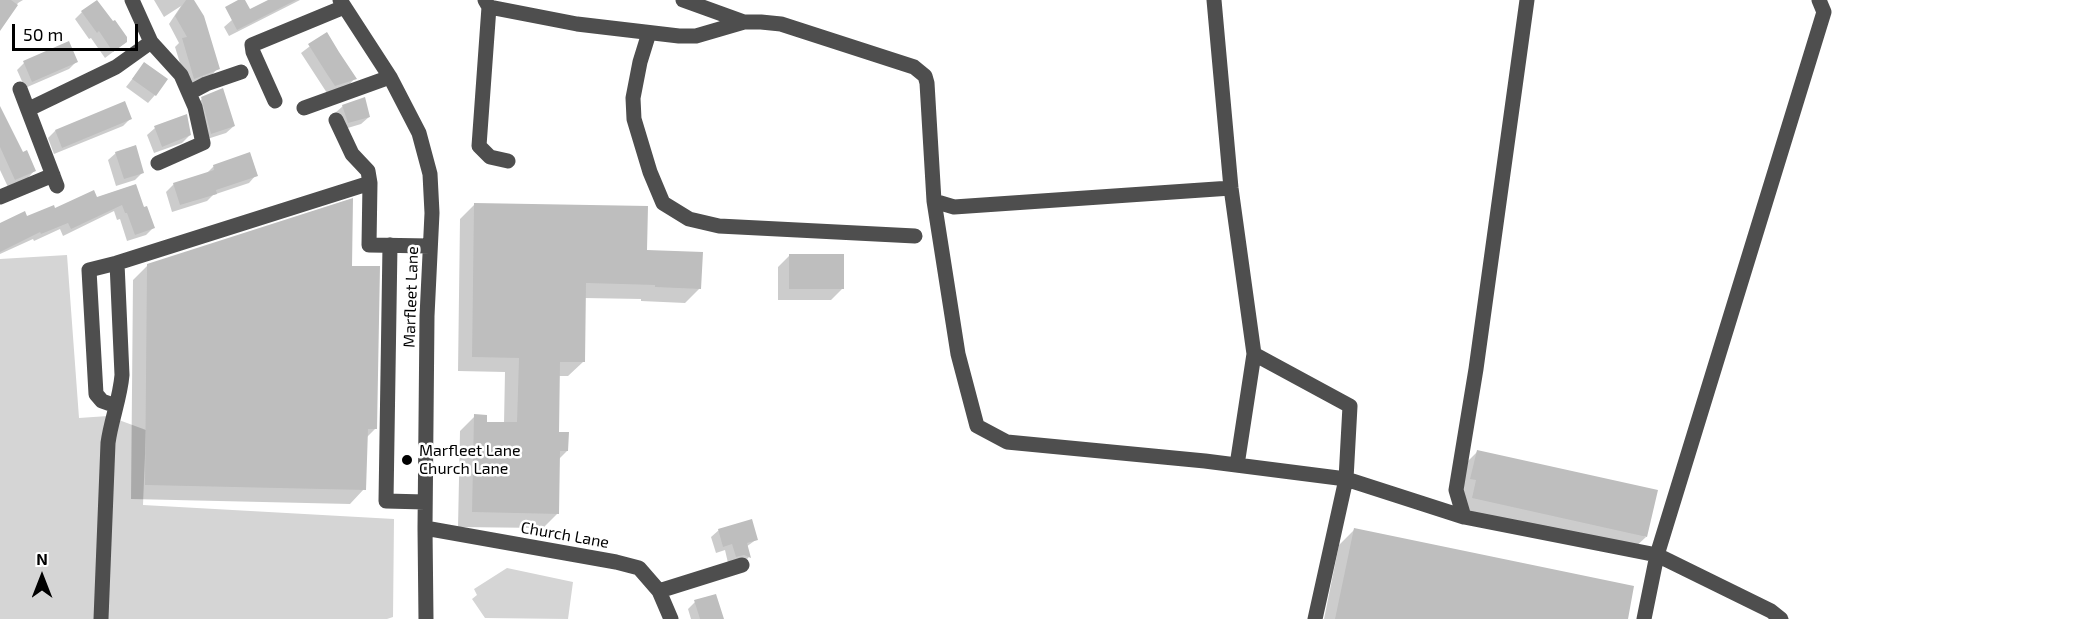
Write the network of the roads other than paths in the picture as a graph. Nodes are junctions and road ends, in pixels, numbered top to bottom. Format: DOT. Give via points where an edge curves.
graph roads {
  1 [pos="132,0"];
  2 [pos="684,0"];
  3 [pos="1214,0"];
  4 [pos="1527,0"];
  5 [pos="1819,0"];
  6 [pos="342,3"];
  7 [pos="487,4"];
  8 [pos="744,22"];
  9 [pos="649,33"];
  10 [pos="151,42"];
  11 [pos="240,72"];
  12 [pos="390,77"];
  13 [pos="20,89"];
  14 [pos="189,93"];
  15 [pos="275,101"];
  16 [pos="304,108"];
  17 [pos="29,109"];
  18 [pos="336,120"];
  19 [pos="508,160"];
  20 [pos="158,163"];
  21 [pos="370,183"];
  22 [pos="1231,189"];
  23 [pos="0,197"];
  24 [pos="934,201"];
  25 [pos="915,236"];
  26 [pos="390,245"];
  27 [pos="430,246"];
  28 [pos="117,262"];
  29 [pos="1254,354"];
  30 [pos="116,406"];
  31 [pos="1237,465"];
  32 [pos="1346,479"];
  33 [pos="425,502"];
  34 [pos="1464,517"];
  35 [pos="425,528"];
  36 [pos="1657,555"];
  37 [pos="742,566"];
  38 [pos="659,591"];
  39 [pos="101,619"];
  40 [pos="426,619"];
  41 [pos="671,619"];
  42 [pos="1315,619"];
  43 [pos="1644,619"];
  44 [pos="1781,619"];
  1 -- 10 [label="street"];
  2 -- 8 [label="street"];
  3 -- 22 [label="street"];
  4 -- 34 [label="street" via="1456,490"];
  5 -- 36 [label="street" via="1824,12"];
  6 -- 12 [label="street, Marfleet Lane"];
  6 -- 15 [label="street" via="252,45"];
  7 -- 9 [label="street" via="577,24"];
  7 -- 19 [label="street" via="479,146 490,157"];
  8 -- 9 [label="street" via="696,36"];
  8 -- 24 [label="street" via="781,24 914,68 925,76"];
  9 -- 25 [label="street" via="633,99 634,119 663,203 689,219 719,226"];
  10 -- 14 [label="street" via="181,75"];
  10 -- 17 [label="street" via="116,67"];
  11 -- 14 [label="street"];
  12 -- 16 [label="street"];
  12 -- 27 [label="street, Marfleet Lane" via="419,133 430,174"];
  13 -- 17 [label="street"];
  14 -- 20 [label="street" via="203,144"];
  17 -- 23 [label="street" via="55,181"];
  18 -- 21 [label="street" via="352,154 368,171"];
  21 -- 26 [label="street" via="369,245"];
  21 -- 28 [label="street"];
  22 -- 24 [label="street" via="954,207"];
  22 -- 29 [label="street"];
  24 -- 31 [label="street" via="958,354 977,426 1007,442"];
  26 -- 27 [label="street"];
  26 -- 33 [label="street" via="386,501"];
  27 -- 33 [label="street, Marfleet Lane"];
  28 -- 30 [label="street" via="122,375"];
  28 -- 30 [label="street" via="89,270 96,394"];
  29 -- 31 [label="street"];
  29 -- 32 [label="street" via="1350,406"];
  30 -- 39 [label="street" via="108,443"];
  31 -- 32 [label="street"];
  32 -- 34 [label="street"];
  32 -- 42 [label="street"];
  33 -- 35 [label="street, Marfleet Lane"];
  34 -- 36 [label="street"];
  35 -- 38 [label="street, Church Lane" via="639,568"];
  35 -- 40 [label="street, Marfleet Lane"];
  36 -- 43 [label="street"];
  36 -- 44 [label="street"];
  37 -- 38 [label="street"];
  38 -- 41 [label="street, Church Lane"];
}
